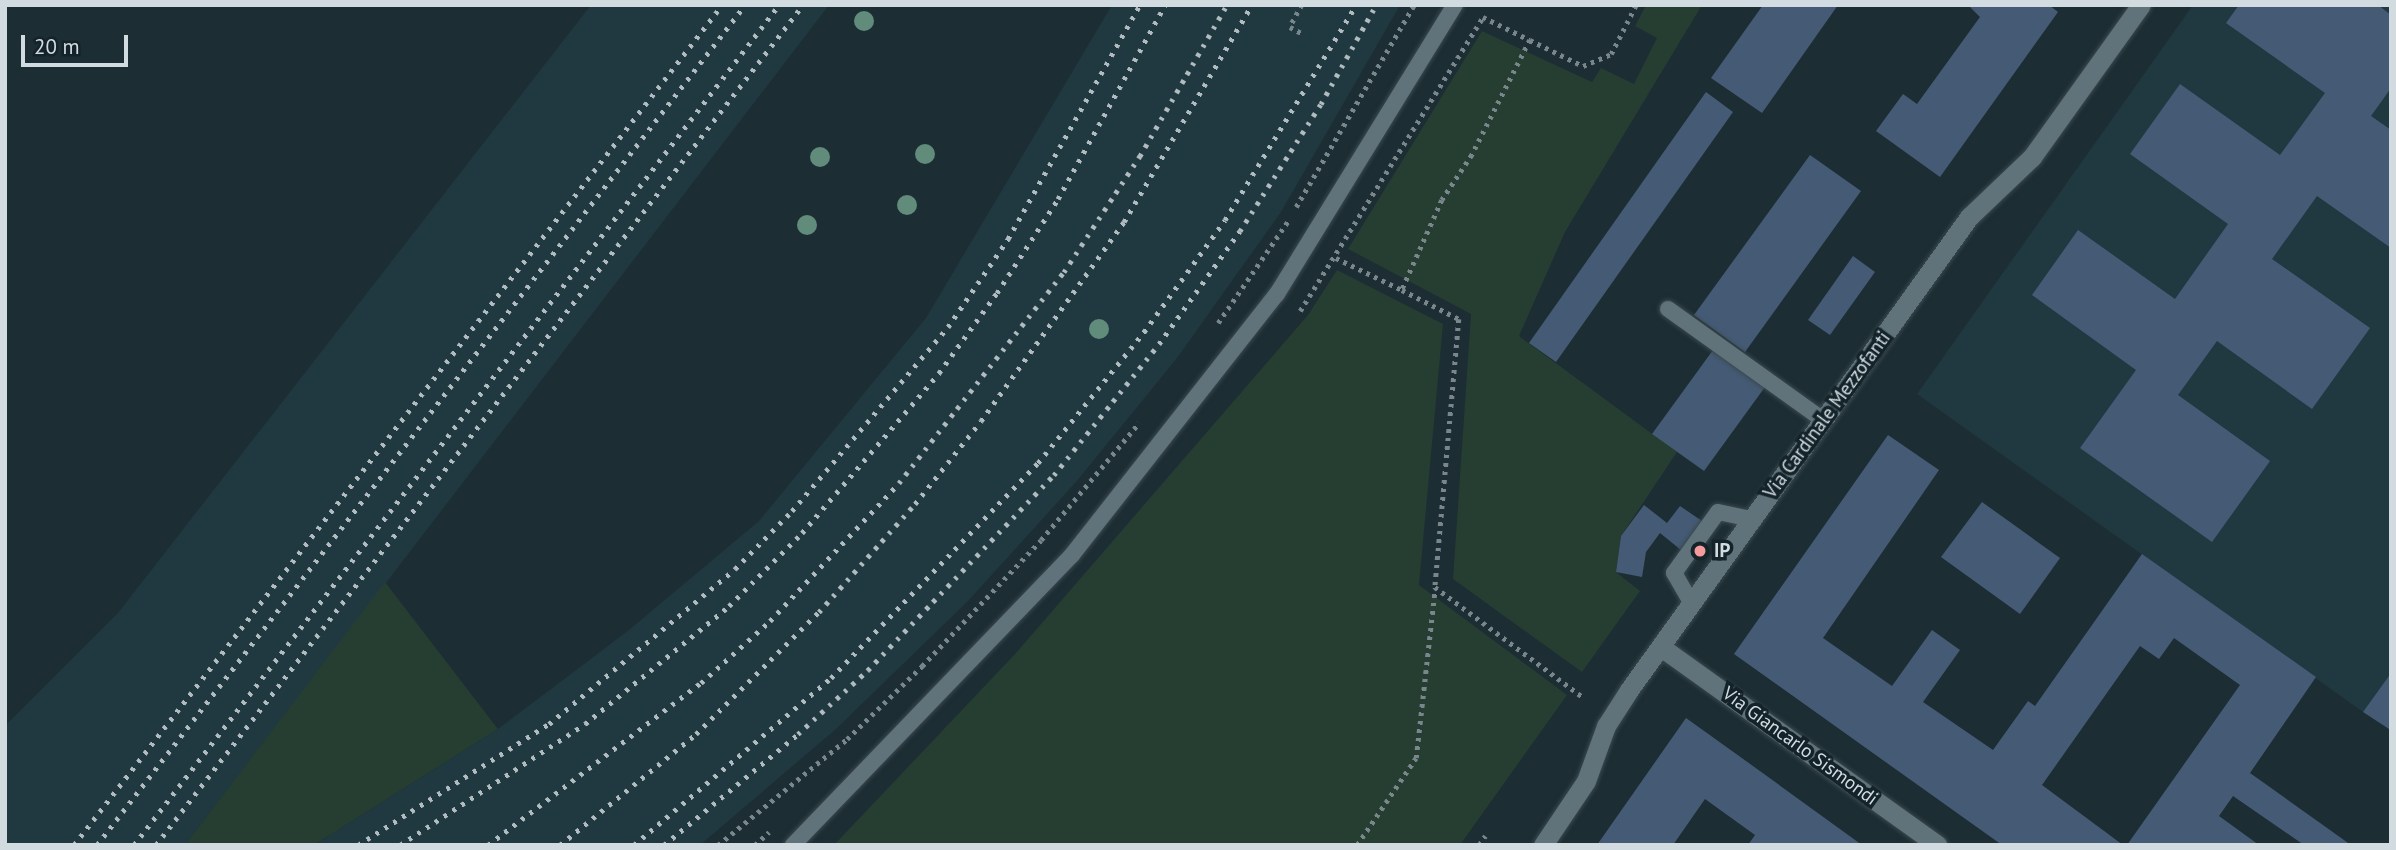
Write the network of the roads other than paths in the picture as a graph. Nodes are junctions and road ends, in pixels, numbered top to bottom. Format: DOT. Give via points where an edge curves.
graph roads {
  1 [pos="2139,6"];
  2 [pos="1452,10"];
  3 [pos="1668,309"];
  4 [pos="1824,420"];
  5 [pos="1752,519"];
  6 [pos="1692,604"];
  7 [pos="1661,647"];
  8 [pos="793,845"];
  9 [pos="1543,845"];
  10 [pos="1938,845"];
  1 -- 4 [label="street, Via Cardinale Mezzofanti" via="2032,157 1969,217"];
  2 -- 8 [label="lane" via="1277,294 1072,555"];
  3 -- 4 [label="lane"];
  4 -- 5 [label="street, Via Cardinale Mezzofanti"];
  5 -- 6 [label="street, Via Cardinale Mezzofanti"];
  5 -- 6 [label="lane" via="1718,512 1674,573"];
  6 -- 7 [label="street, Via Cardinale Mezzofanti"];
  7 -- 9 [label="street, Via Cardinale Mezzofanti" via="1610,719 1586,781"];
  7 -- 10 [label="street, Via Giancarlo Sismondi"];
}
